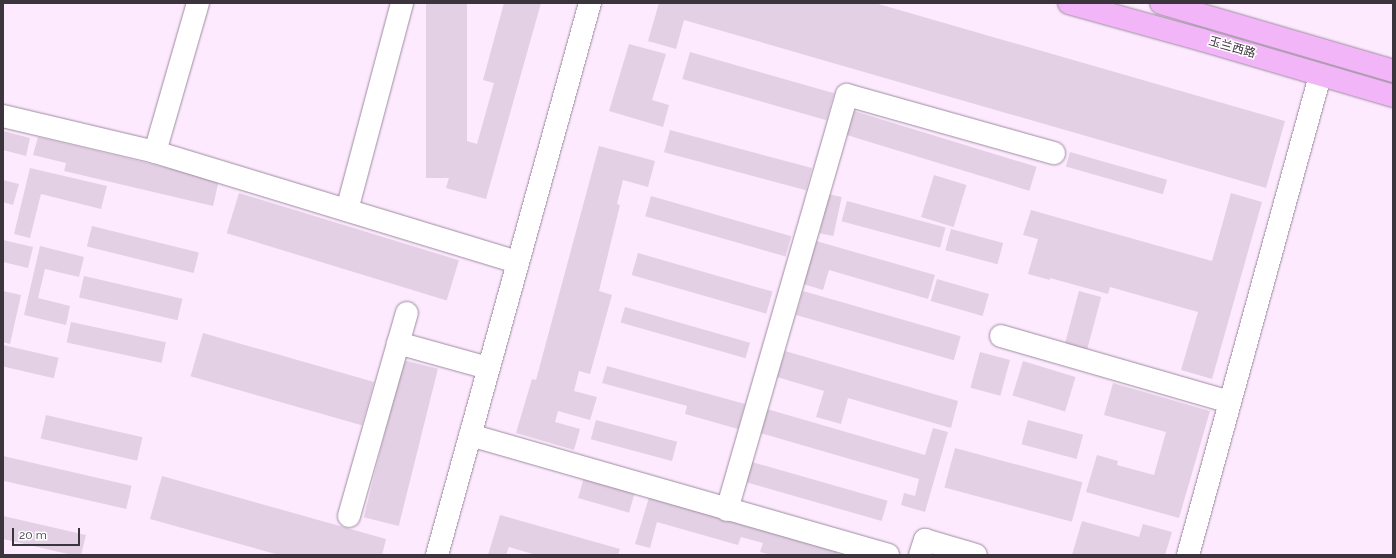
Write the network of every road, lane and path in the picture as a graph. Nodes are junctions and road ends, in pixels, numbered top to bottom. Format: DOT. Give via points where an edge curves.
graph roads {
  1 [pos="198,3"];
  2 [pos="402,3"];
  3 [pos="590,3"];
  4 [pos="1070,3"];
  5 [pos="1161,3"];
  6 [pos="1393,71"];
  7 [pos="1320,75"];
  8 [pos="1393,96"];
  9 [pos="3,116"];
  10 [pos="155,152"];
  11 [pos="1054,153"];
  12 [pos="347,210"];
  13 [pos="518,262"];
  14 [pos="407,313"];
  15 [pos="1001,336"];
  16 [pos="398,342"];
  17 [pos="488,368"];
  18 [pos="1230,402"];
  19 [pos="470,435"];
  20 [pos="727,510"];
  21 [pos="349,516"];
  22 [pos="923,548"];
  23 [pos="436,555"];
  24 [pos="888,555"];
  25 [pos="976,555"];
  26 [pos="1188,555"];
  1 -- 10 [label="street"];
  2 -- 12 [label="street"];
  3 -- 13 [label="street"];
  4 -- 7 [label="highway, 玉兰西路"];
  5 -- 6 [label="highway, 玉兰西路"];
  7 -- 8 [label="highway, 玉兰西路"];
  7 -- 18 [label="street"];
  9 -- 10 [label="street"];
  10 -- 12 [label="street"];
  11 -- 20 [label="street" via="847,95"];
  12 -- 13 [label="street"];
  13 -- 17 [label="street"];
  14 -- 16 [label="street"];
  15 -- 18 [label="street"];
  16 -- 17 [label="street"];
  16 -- 21 [label="street"];
  17 -- 19 [label="street"];
  18 -- 26 [label="street"];
  19 -- 20 [label="street"];
  19 -- 23 [label="street"];
  20 -- 24 [label="street"];
  22 -- 25 [label="street"];
}
